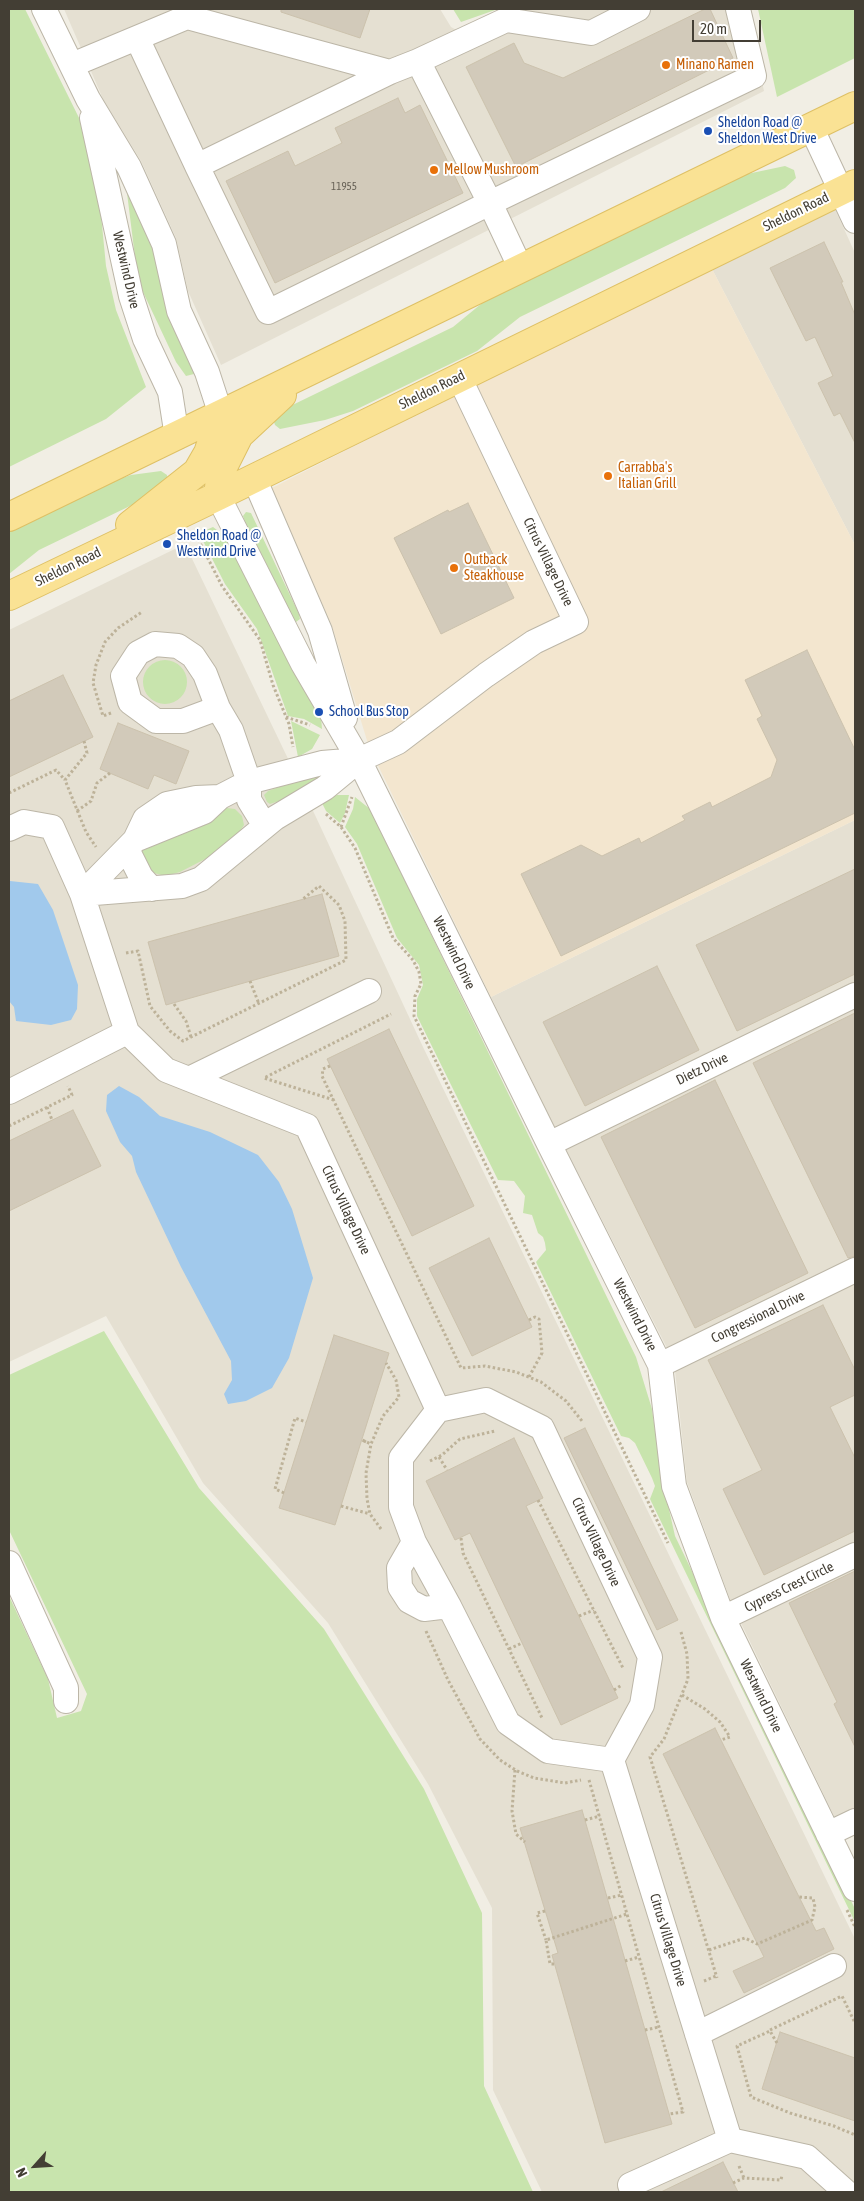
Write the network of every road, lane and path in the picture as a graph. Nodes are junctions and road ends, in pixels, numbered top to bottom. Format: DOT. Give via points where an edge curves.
graph roads {
  1 [pos="44,9"];
  2 [pos="638,9"];
  3 [pos="738,9"];
  4 [pos="137,38"];
  5 [pos="418,61"];
  6 [pos="72,65"];
  7 [pos="390,72"];
  8 [pos="88,99"];
  9 [pos="854,111"];
  10 [pos="811,127"];
  11 [pos="198,166"];
  12 [pos="848,187"];
  13 [pos="490,203"];
  14 [pos="855,221"];
  15 [pos="521,269"];
  16 [pos="303,375"];
  17 [pos="459,377"];
  18 [pos="221,415"];
  19 [pos="177,437"];
  20 [pos="254,478"];
  21 [pos="218,496"];
  22 [pos="9,517"];
  23 [pos="194,532"];
  24 [pos="91,555"];
  25 [pos="9,596"];
  26 [pos="142,612"];
  27 [pos="218,708"];
  28 [pos="120,709"];
  29 [pos="286,718"];
  30 [pos="314,728"];
  31 [pos="84,741"];
  32 [pos="295,756"];
  33 [pos="359,760"];
  34 [pos="110,773"];
  35 [pos="65,780"];
  36 [pos="249,782"];
  37 [pos="9,793"];
  38 [pos="77,811"];
  39 [pos="323,811"];
  40 [pos="265,826"];
  41 [pos="9,829"];
  42 [pos="131,844"];
  43 [pos="97,848"];
  44 [pos="152,889"];
  45 [pos="82,894"];
  46 [pos="303,899"];
  47 [pos="121,953"];
  48 [pos="250,981"];
  49 [pos="369,991"];
  50 [pos="855,995"];
  51 [pos="174,1004"];
  52 [pos="259,1004"];
  53 [pos="391,1014"];
  54 [pos="127,1032"];
  55 [pos="191,1037"];
  56 [pos="330,1066"];
  57 [pos="189,1079"];
  58 [pos="9,1092"];
  59 [pos="334,1100"];
  60 [pos="47,1107"];
  61 [pos="52,1120"];
  62 [pos="548,1144"];
  63 [pos="855,1270"];
  64 [pos="529,1320"];
  65 [pos="386,1363"];
  66 [pos="660,1365"];
  67 [pos="529,1377"];
  68 [pos="438,1410"];
  69 [pos="582,1421"];
  70 [pos="306,1422"];
  71 [pos="499,1428"];
  72 [pos="366,1442"];
  73 [pos="371,1444"];
  74 [pos="439,1457"];
  75 [pos="424,1464"];
  76 [pos="447,1470"];
  77 [pos="284,1493"];
  78 [pos="538,1500"];
  79 [pos="341,1506"];
  80 [pos="370,1514"];
  81 [pos="381,1529"];
  82 [pos="460,1538"];
  83 [pos="414,1542"];
  84 [pos="670,1546"];
  85 [pos="855,1555"];
  86 [pos="9,1563"];
  87 [pos="450,1606"];
  88 [pos="594,1610"];
  89 [pos="579,1616"];
  90 [pos="723,1618"];
  91 [pos="422,1622"];
  92 [pos="681,1632"];
  93 [pos="522,1643"];
  94 [pos="509,1649"];
  95 [pos="627,1675"];
  96 [pos="630,1681"];
  97 [pos="614,1690"];
  98 [pos="682,1695"];
  99 [pos="66,1701"];
  100 [pos="545,1724"];
  101 [pos="721,1740"];
  102 [pos="612,1760"];
  103 [pos="516,1770"];
  104 [pos="600,1816"];
  105 [pos="585,1820"];
  106 [pos="855,1820"];
  107 [pos="828,1834"];
  108 [pos="525,1842"];
  109 [pos="622,1895"];
  110 [pos="849,1896"];
  111 [pos="799,1897"];
  112 [pos="608,1898"];
  113 [pos="545,1911"];
  114 [pos="627,1914"];
  115 [pos="855,1927"];
  116 [pos="546,1940"];
  117 [pos="709,1950"];
  118 [pos="639,1957"];
  119 [pos="626,1961"];
  120 [pos="554,1964"];
  121 [pos="834,1966"];
  122 [pos="717,1978"];
  123 [pos="855,2023"];
  124 [pos="659,2027"];
  125 [pos="645,2030"];
  126 [pos="770,2030"];
  127 [pos="697,2034"];
  128 [pos="777,2042"];
  129 [pos="669,2114"];
  130 [pos="855,2135"];
  131 [pos="730,2140"];
  132 [pos="788,2169"];
  133 [pos="733,2183"];
  134 [pos="630,2185"];
  135 [pos="848,2187"];
  1 -- 6 [label="street, Westwind Drive"];
  2 -- 5 [label="street" via="590,32 506,20"];
  3 -- 13 [label="street" via="754,76"];
  4 -- 6 [label="street"];
  4 -- 7 [label="street" via="187,17"];
  4 -- 11 [label="street"];
  5 -- 7 [label="street"];
  5 -- 13 [label="street"];
  6 -- 8 [label="street, Westwind Drive"];
  7 -- 11 [label="street"];
  8 -- 18 [label="street, Westwind Drive" via="129,167 164,244 179,311 207,372"];
  8 -- 19 [label="street, Westwind Drive" via="131,296 145,339 170,392"];
  9 -- 10 [label="main road"];
  10 -- 12 [label="street"];
  10 -- 15 [label="main road"];
  11 -- 13 [label="street" via="268,312"];
  12 -- 14 [label="street"];
  12 -- 17 [label="main road, Sheldon Road"];
  13 -- 15 [label="street"];
  15 -- 16 [label="main road"];
  16 -- 18 [label="main road"];
  16 -- 21 [label="main road" via="238,435 221,471"];
  17 -- 20 [label="main road, Sheldon Road"];
  17 -- 33 [label="street, Citrus Village Drive" via="576,622 534,642 398,742"];
  18 -- 19 [label="main road"];
  18 -- 24 [label="main road" via="208,453 197,472"];
  19 -- 22 [label="main road"];
  20 -- 21 [label="main road, Sheldon Road"];
  20 -- 33 [label="street, Westwind Drive" via="320,631"];
  21 -- 24 [label="main road, Sheldon Road"];
  21 -- 33 [label="street, Westwind Drive" via="304,664"];
  23 -- 29 [label="path" via="222,586 260,640"];
  24 -- 25 [label="main road, Sheldon Road"];
  26 -- 28 [label="path" via="118,628 105,642 96,665 93,683 103,716"];
  27 -- 36 [label="street" via="232,730"];
  29 -- 30 [label="path"];
  29 -- 32 [label="path"];
  31 -- 35 [label="path" via="87,753"];
  33 -- 36 [label="street, Citrus Village Drive" via="322,763"];
  33 -- 40 [label="street, Citrus Village Drive" via="325,788"];
  33 -- 62 [label="street, Westwind Drive"];
  34 -- 38 [label="path" via="97,783 91,801"];
  35 -- 37 [label="path" via="56,770"];
  35 -- 38 [label="path"];
  36 -- 40 [label="street" via="250,800"];
  36 -- 42 [label="street, Citrus Village Drive" via="220,797 168,804 145,819"];
  38 -- 43 [label="path"];
  39 -- 84 [label="path" via="341,827 355,848 393,938 413,960 419,972 421,984 415,996 414,1016"];
  40 -- 44 [label="street, Citrus Village Drive" via="201,879 182,886"];
  41 -- 45 [label="street, Citrus Village Drive" via="24,822 52,827"];
  42 -- 44 [label="street" via="138,872"];
  42 -- 45 [label="street, Citrus Village Drive"];
  44 -- 45 [label="street, Citrus Village Drive"];
  45 -- 54 [label="street, Citrus Village Drive"];
  46 -- 52 [label="path" via="319,886 339,905 346,921 346,960"];
  47 -- 55 [label="path" via="138,950 150,1006 170,1031 183,1041"];
  48 -- 52 [label="path"];
  49 -- 57 [label="street"];
  50 -- 62 [label="street, Dietz Drive"];
  51 -- 55 [label="path" via="186,1021"];
  52 -- 55 [label="path"];
  53 -- 59 [label="path" via="264,1078"];
  54 -- 57 [label="street, Citrus Village Drive" via="166,1070"];
  54 -- 58 [label="street"];
  56 -- 59 [label="path" via="324,1069 322,1076"];
  57 -- 68 [label="street, Citrus Village Drive" via="307,1126"];
  59 -- 67 [label="path" via="462,1368 485,1366"];
  60 -- 61 [label="path"];
  62 -- 66 [label="street, Westwind Drive"];
  63 -- 66 [label="street, Congressional Drive"];
  64 -- 67 [label="path" via="540,1319 542,1352"];
  65 -- 73 [label="path" via="396,1380 400,1397 384,1416"];
  66 -- 90 [label="street, Westwind Drive" via="674,1486"];
  67 -- 69 [label="path" via="566,1401"];
  68 -- 83 [label="street" via="401,1458 401,1507"];
  68 -- 102 [label="street, Citrus Village Drive" via="486,1400 542,1428 650,1657 642,1705"];
  70 -- 77 [label="path" via="296,1418 275,1489"];
  71 -- 74 [label="path" via="460,1440"];
  72 -- 73 [label="path" via="362,1440"];
  73 -- 80 [label="path" via="366,1473 366,1499"];
  74 -- 75 [label="path"];
  74 -- 76 [label="path"];
  78 -- 88 [label="path"];
  79 -- 80 [label="path"];
  80 -- 81 [label="path"];
  82 -- 94 [label="path" via="463,1553"];
  83 -- 87 [label="street"];
  83 -- 87 [label="street" via="400,1568 400,1587 409,1601 424,1609"];
  85 -- 90 [label="street, Cypress Crest Circle"];
  86 -- 99 [label="street" via="66,1688"];
  87 -- 102 [label="street" via="508,1723 548,1751"];
  88 -- 89 [label="path"];
  88 -- 95 [label="path"];
  90 -- 107 [label="street, Westwind Drive"];
  91 -- 103 [label="path" via="480,1740 500,1760"];
  92 -- 98 [label="path" via="687,1654 688,1679"];
  93 -- 94 [label="path"];
  94 -- 100 [label="path"];
  96 -- 97 [label="path"];
  98 -- 101 [label="path" via="720,1722 730,1737"];
  98 -- 117 [label="path" via="664,1739 650,1757"];
  102 -- 127 [label="street, Citrus Village Drive"];
  103 -- 104 [label="path" via="534,1778 565,1783 589,1779"];
  103 -- 108 [label="path" via="512,1811 516,1834"];
  104 -- 105 [label="path"];
  104 -- 109 [label="path"];
  106 -- 107 [label="street"];
  107 -- 110 [label="street, Westwind Drive"];
  109 -- 112 [label="path"];
  109 -- 114 [label="path"];
  110 -- 115 [label="path"];
  111 -- 117 [label="path" via="812,1898 816,1907 812,1920 757,1944 745,1938"];
  113 -- 116 [label="path" via="537,1913"];
  114 -- 116 [label="path"];
  114 -- 118 [label="path"];
  116 -- 120 [label="path" via="550,1964"];
  117 -- 122 [label="path"];
  118 -- 119 [label="path"];
  118 -- 124 [label="path"];
  121 -- 127 [label="street"];
  123 -- 126 [label="path" via="842,1996"];
  124 -- 125 [label="path"];
  124 -- 129 [label="path" via="683,2112"];
  126 -- 128 [label="path"];
  126 -- 130 [label="path" via="737,2046 751,2097"];
  127 -- 131 [label="street, Citrus Village Drive"];
  131 -- 134 [label="street"];
  131 -- 135 [label="street" via="807,2157"];
  132 -- 133 [label="path" via="780,2180 744,2178"];
}
